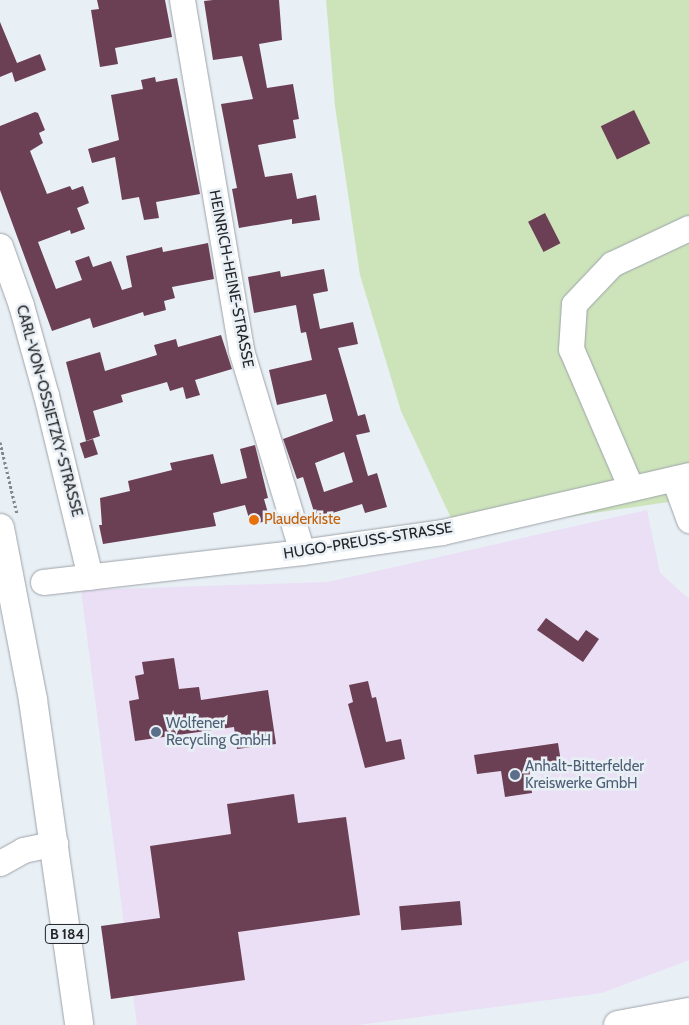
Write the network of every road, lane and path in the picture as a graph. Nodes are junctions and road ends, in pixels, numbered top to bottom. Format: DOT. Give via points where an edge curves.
graph roads {
  1 [pos="182,0"];
  2 [pos="689,228"];
  3 [pos="0,246"];
  4 [pos="682,477"];
  5 [pos="632,488"];
  6 [pos="689,520"];
  7 [pos="0,528"];
  8 [pos="302,552"];
  9 [pos="90,577"];
  10 [pos="44,582"];
  11 [pos="55,843"];
  12 [pos="0,863"];
  13 [pos="689,1012"];
  14 [pos="79,1025"];
  15 [pos="618,1025"];
  1 -- 8 [label="street, HEINRICH-HEINE-STRASSE" via="241,350"];
  2 -- 5 [label="street" via="612,264 574,304 571,349"];
  3 -- 9 [label="street, CARL-VON-OSSIETZKY-STRASSE" via="21,305 46,395"];
  4 -- 5 [label="street, HUGO-PREUSS-STRASSE"];
  4 -- 6 [label="street"];
  5 -- 8 [label="street, HUGO-PREUSS-STRASSE" via="442,532"];
  7 -- 11 [label="main road, B 184" via="33,700"];
  8 -- 9 [label="street, HUGO-PREUSS-STRASSE"];
  9 -- 10 [label="street, HUGO-PREUSS-STRASSE"];
  11 -- 12 [label="street" via="29,848"];
  11 -- 14 [label="main road, B 184"];
  13 -- 15 [label="main road"];
}
